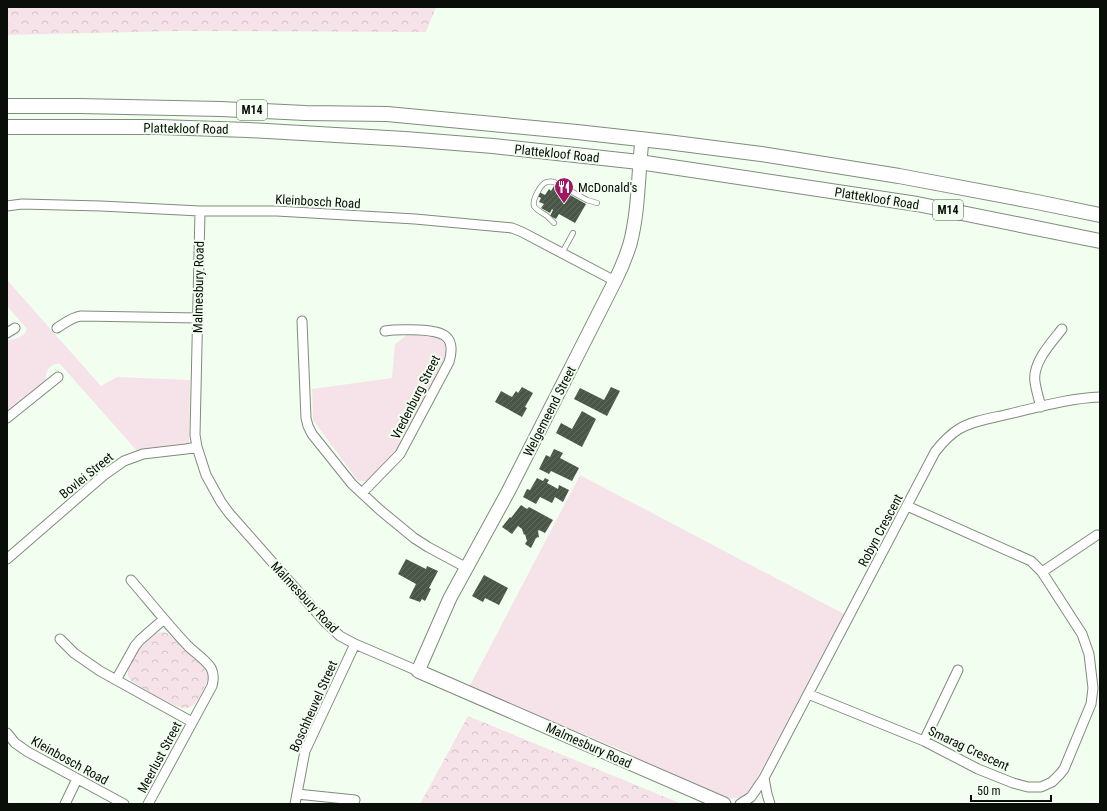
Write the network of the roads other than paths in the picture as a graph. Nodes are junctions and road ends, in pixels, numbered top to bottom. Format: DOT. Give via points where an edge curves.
graph roads {
  1 [pos="7,106"];
  2 [pos="7,127"];
  3 [pos="642,140"];
  4 [pos="639,162"];
  5 [pos="597,203"];
  6 [pos="7,206"];
  7 [pos="200,211"];
  8 [pos="1100,215"];
  9 [pos="554,223"];
  10 [pos="573,233"];
  11 [pos="1100,241"];
  12 [pos="562,253"];
  13 [pos="615,281"];
  14 [pos="198,318"];
  15 [pos="302,322"];
  16 [pos="57,328"];
  17 [pos="1062,330"];
  18 [pos="385,331"];
  19 [pos="58,377"];
  20 [pos="1100,397"];
  21 [pos="1041,407"];
  22 [pos="7,418"];
  23 [pos="197,447"];
  24 [pos="362,493"];
  25 [pos="907,506"];
  26 [pos="1097,535"];
  27 [pos="7,559"];
  28 [pos="467,568"];
  29 [pos="1042,572"];
  30 [pos="131,580"];
  31 [pos="164,619"];
  32 [pos="60,639"];
  33 [pos="355,644"];
  34 [pos="958,670"];
  35 [pos="418,671"];
  36 [pos="116,680"];
  37 [pos="808,694"];
  38 [pos="192,722"];
  39 [pos="7,733"];
  40 [pos="924,741"];
  41 [pos="764,778"];
  42 [pos="76,779"];
  43 [pos="297,794"];
  44 [pos="355,800"];
  45 [pos="65,804"];
  46 [pos="124,804"];
  47 [pos="148,804"];
  48 [pos="295,804"];
  49 [pos="724,804"];
  50 [pos="740,804"];
  51 [pos="770,804"];
  1 -- 3 [label="main road, Plattekloof Road / M14" via="387,114"];
  2 -- 4 [label="main road, Plattekloof Road / M14" via="248,130 493,146"];
  3 -- 4 [label="street, Welgemeend Street"];
  3 -- 8 [label="main road, Plattekloof Road / M14" via="761,154 899,176"];
  4 -- 11 [label="main road, Plattekloof Road / M14" via="917,204"];
  4 -- 13 [label="street, Welgemeend Street" via="636,212 630,243"];
  5 -- 9 [label="lane" via="554,182 542,184 535,197 535,208"];
  6 -- 7 [label="street, Kleinbosch Road" via="22,204"];
  7 -- 12 [label="street, Kleinbosch Road" via="277,211 512,228"];
  7 -- 14 [label="street, Malmesbury Road"];
  10 -- 12 [label="lane"];
  12 -- 13 [label="street, Kleinbosch Road"];
  13 -- 28 [label="street, Welgemeend Street"];
  14 -- 16 [label="street" via="81,316"];
  14 -- 23 [label="street, Malmesbury Road" via="195,435"];
  15 -- 24 [label="street" via="308,426 352,484"];
  17 -- 21 [label="street" via="1042,355 1036,369 1034,380"];
  18 -- 24 [label="street, Vredenburg Street" via="396,329 441,333 449,340 452,353 400,454"];
  19 -- 22 [label="street"];
  20 -- 21 [label="street, Robyn Crescent"];
  21 -- 25 [label="street, Robyn Crescent" via="970,424 946,438 935,452"];
  23 -- 27 [label="street, Bovlei Street" via="143,454 124,461 104,475"];
  23 -- 33 [label="street, Malmesbury Road" via="214,492 229,513 326,623 340,636"];
  24 -- 28 [label="street" via="414,538"];
  25 -- 29 [label="street, Smarag Crescent" via="1031,561"];
  25 -- 37 [label="street, Robyn Crescent"];
  26 -- 29 [label="street"];
  28 -- 35 [label="street, Welgemeend Street" via="450,598"];
  29 -- 40 [label="street, Smarag Crescent" via="1082,634 1089,654 1093,688 1091,704 1064,769 1052,782 1041,787 1020,785 978,768"];
  30 -- 31 [label="street, Meerlust Street"];
  31 -- 36 [label="street" via="135,646"];
  31 -- 38 [label="street, Meerlust Street" via="212,669 212,686"];
  32 -- 36 [label="street, Meerlust Street" via="74,653"];
  33 -- 35 [label="street, Malmesbury Road"];
  33 -- 43 [label="street, Boschheuvel Street" via="305,751"];
  34 -- 40 [label="street"];
  35 -- 49 [label="street, Malmesbury Road"];
  36 -- 38 [label="street, Meerlust Street"];
  37 -- 40 [label="street, Smarag Crescent"];
  37 -- 41 [label="street, Robyn Crescent"];
  38 -- 47 [label="street, Meerlust Street"];
  39 -- 42 [label="street, Kleinbosch Road" via="15,743 28,752"];
  41 -- 50 [label="street, Robyn Crescent" via="752,797"];
  41 -- 51 [label="street"];
  42 -- 45 [label="street"];
  42 -- 46 [label="street, Kleinbosch Road"];
  43 -- 44 [label="street"];
  43 -- 48 [label="street, Boschheuvel Street"];
}
